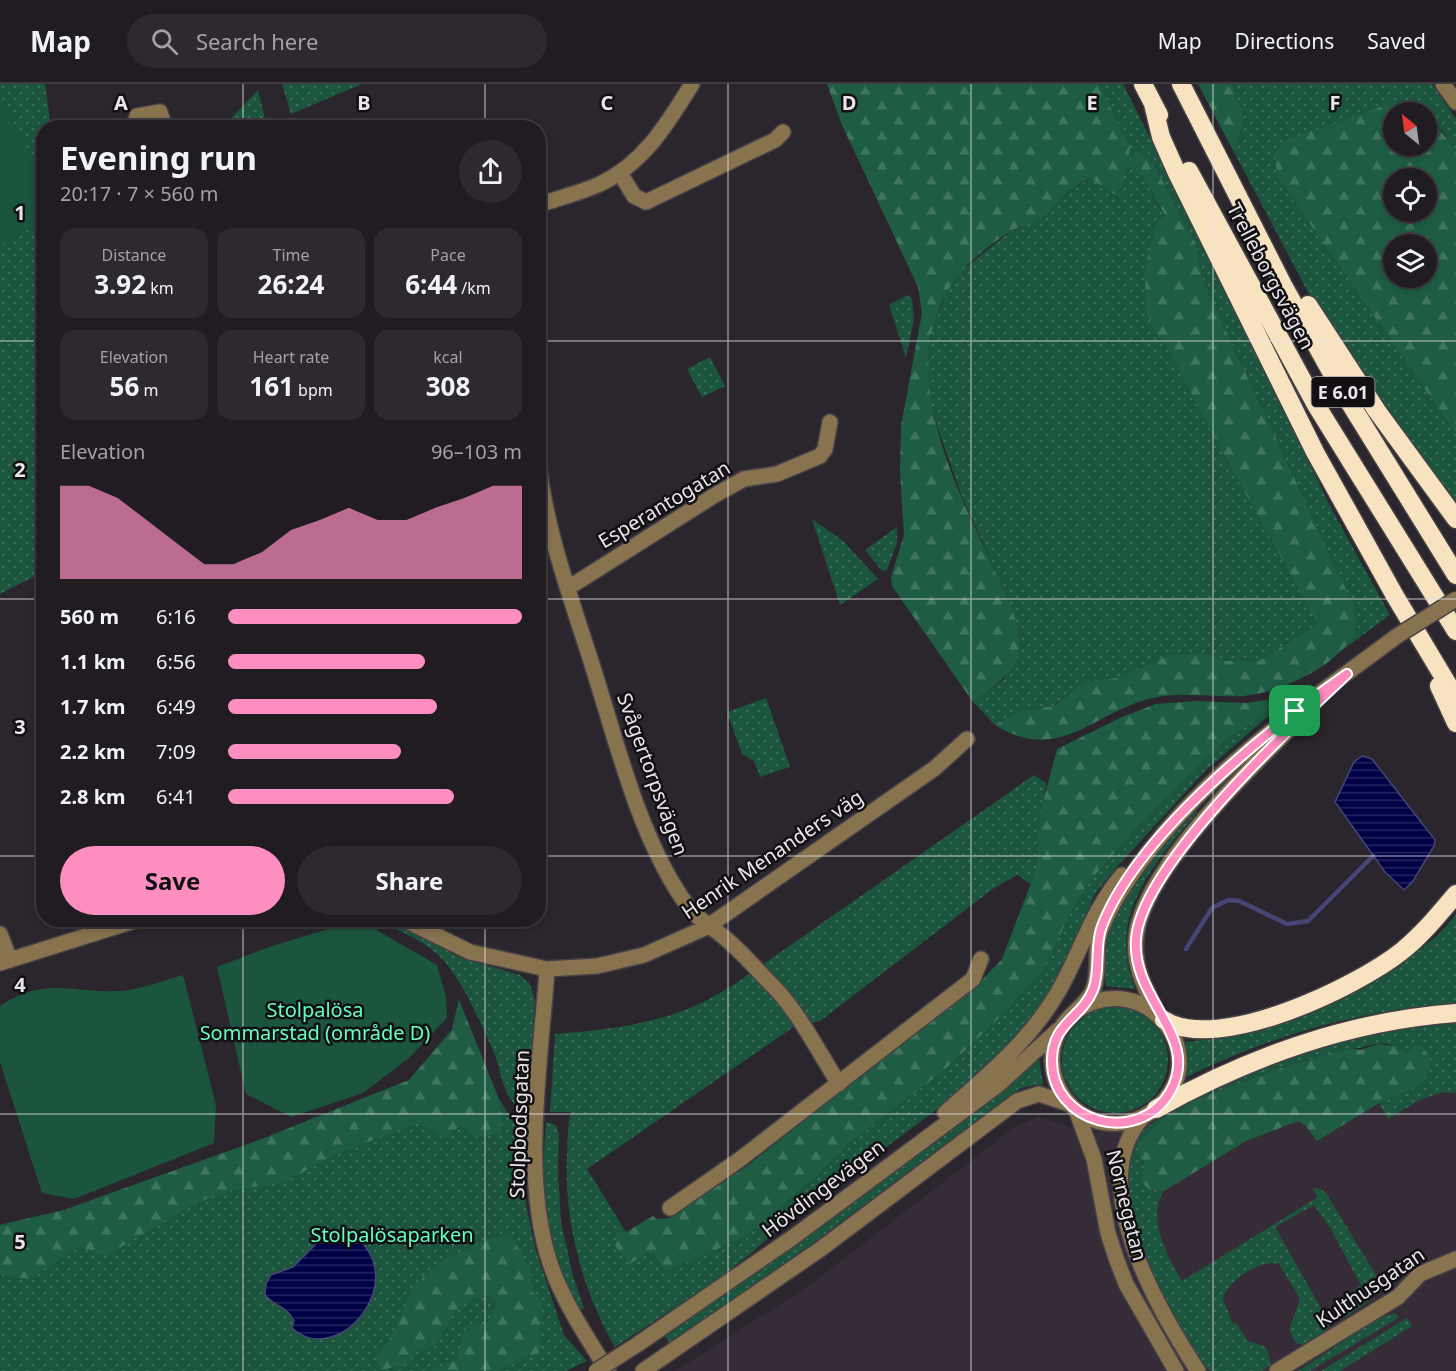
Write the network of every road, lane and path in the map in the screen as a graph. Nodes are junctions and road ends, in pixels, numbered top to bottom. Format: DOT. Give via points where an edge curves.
graph roads {
  1 [pos="692,84"];
  2 [pos="1143,84"];
  3 [pos="1181,84"];
  4 [pos="1443,84"];
  5 [pos="1456,102"];
  6 [pos="1153,104"];
  7 [pos="136,120"];
  8 [pos="162,120"];
  9 [pos="783,132"];
  10 [pos="620,172"];
  11 [pos="546,202"];
  12 [pos="1241,204"];
  13 [pos="830,422"];
  14 [pos="546,516"];
  15 [pos="1456,519"];
  16 [pos="1456,575"];
  17 [pos="567,588"];
  18 [pos="1395,596"];
  19 [pos="1456,599"];
  20 [pos="1456,632"];
  21 [pos="1347,674"];
  22 [pos="1456,698"];
  23 [pos="1456,723"];
  24 [pos="967,739"];
  25 [pos="1158,839"];
  26 [pos="1456,894"];
  27 [pos="115,927"];
  28 [pos="419,927"];
  29 [pos="707,927"];
  30 [pos="0,934"];
  31 [pos="981,959"];
  32 [pos="5,962"];
  33 [pos="547,969"];
  34 [pos="1076,1011"];
  35 [pos="1456,1013"];
  36 [pos="1161,1017"];
  37 [pos="1064,1024"];
  38 [pos="839,1084"];
  39 [pos="1073,1107"];
  40 [pos="1150,1113"];
  41 [pos="891,1164"];
  42 [pos="670,1208"];
  43 [pos="1456,1259"];
  44 [pos="596,1371"];
  45 [pos="608,1371"];
  46 [pos="644,1371"];
  47 [pos="1176,1371"];
  48 [pos="1198,1371"];
  49 [pos="1277,1371"];
  1 -- 10 [label="street" via="657,139"];
  2 -- 6 [label="highway, Trelleborgsvägen"];
  3 -- 12 [label="highway, Trelleborgsvägen"];
  4 -- 5 [label="street"];
  6 -- 18 [label="highway" via="1177,173 1315,452"];
  6 -- 20 [label="highway, Trelleborgsvägen" via="1316,405"];
  7 -- 8 [label="street" via="137,116 160,112"];
  9 -- 10 [label="street" via="775,140 646,202 634,196"];
  10 -- 11 [label="street" via="599,184"];
  12 -- 15 [label="highway" via="1271,241 1334,348"];
  12 -- 16 [label="highway, Trelleborgsvägen / E 6.01" via="1335,380"];
  13 -- 17 [label="street, Esperantogatan" via="820,456 777,474 744,479"];
  14 -- 17 [label="street, Svågertorpsvägen"];
  17 -- 29 [label="street, Svågertorpsvägen" via="619,751 655,848 682,897"];
  18 -- 22 [label="highway"];
  18 -- 23 [label="highway"];
  19 -- 21 [label="street, bridge"];
  21 -- 25 [label="street" via="1261,740"];
  21 -- 36 [label="street" via="1221,802 1152,891 1138,922 1136,951 1141,980"];
  24 -- 29 [label="street, Henrik Menanders väg" via="935,768"];
  25 -- 34 [label="street" via="1102,927 1094,988"];
  25 -- 41 [label="street" via="1102,900 1058,991 1027,1034 988,1076"];
  26 -- 36 [label="highway" via="1401,952 1332,993 1268,1017 1209,1031 1187,1030"];
  27 -- 32 [label="street"];
  28 -- 33 [label="street, Henrik Menanders väg" via="470,952"];
  29 -- 33 [label="street, Henrik Menanders väg" via="644,955 597,966"];
  29 -- 38 [label="street, Svågertorpsvägen" via="724,937 788,1005"];
  30 -- 32 [label="street"];
  31 -- 38 [label="street" via="973,979"];
  33 -- 45 [label="street, Stolpbodsgatan" via="535,1153 539,1226 557,1283"];
  34 -- 36 [label="street" via="1094,1001 1123,998 1142,1003"];
  34 -- 37 [label="street"];
  35 -- 40 [label="highway" via="1416,1016 1297,1044 1236,1067"];
  36 -- 40 [label="street" via="1175,1039 1178,1071 1170,1092"];
  37 -- 39 [label="street" via="1052,1058 1056,1083"];
  37 -- 41 [label="street, Hövdingevägen" via="998,1085"];
  38 -- 42 [label="street"];
  39 -- 40 [label="street" via="1086,1117 1108,1123 1132,1121"];
  39 -- 46 [label="street" via="1039,1094 1017,1101 822,1248"];
  39 -- 47 [label="street, Nornegatan" via="1094,1159 1108,1233 1126,1284"];
  40 -- 48 [label="street, Nornegatan" via="1128,1140 1124,1156 1123,1194 1130,1239 1154,1295"];
  41 -- 44 [label="street, Hövdingevägen, bridge" via="737,1278"];
  43 -- 49 [label="street, Kulthusgatan" via="1420,1274 1398,1297"];
}
